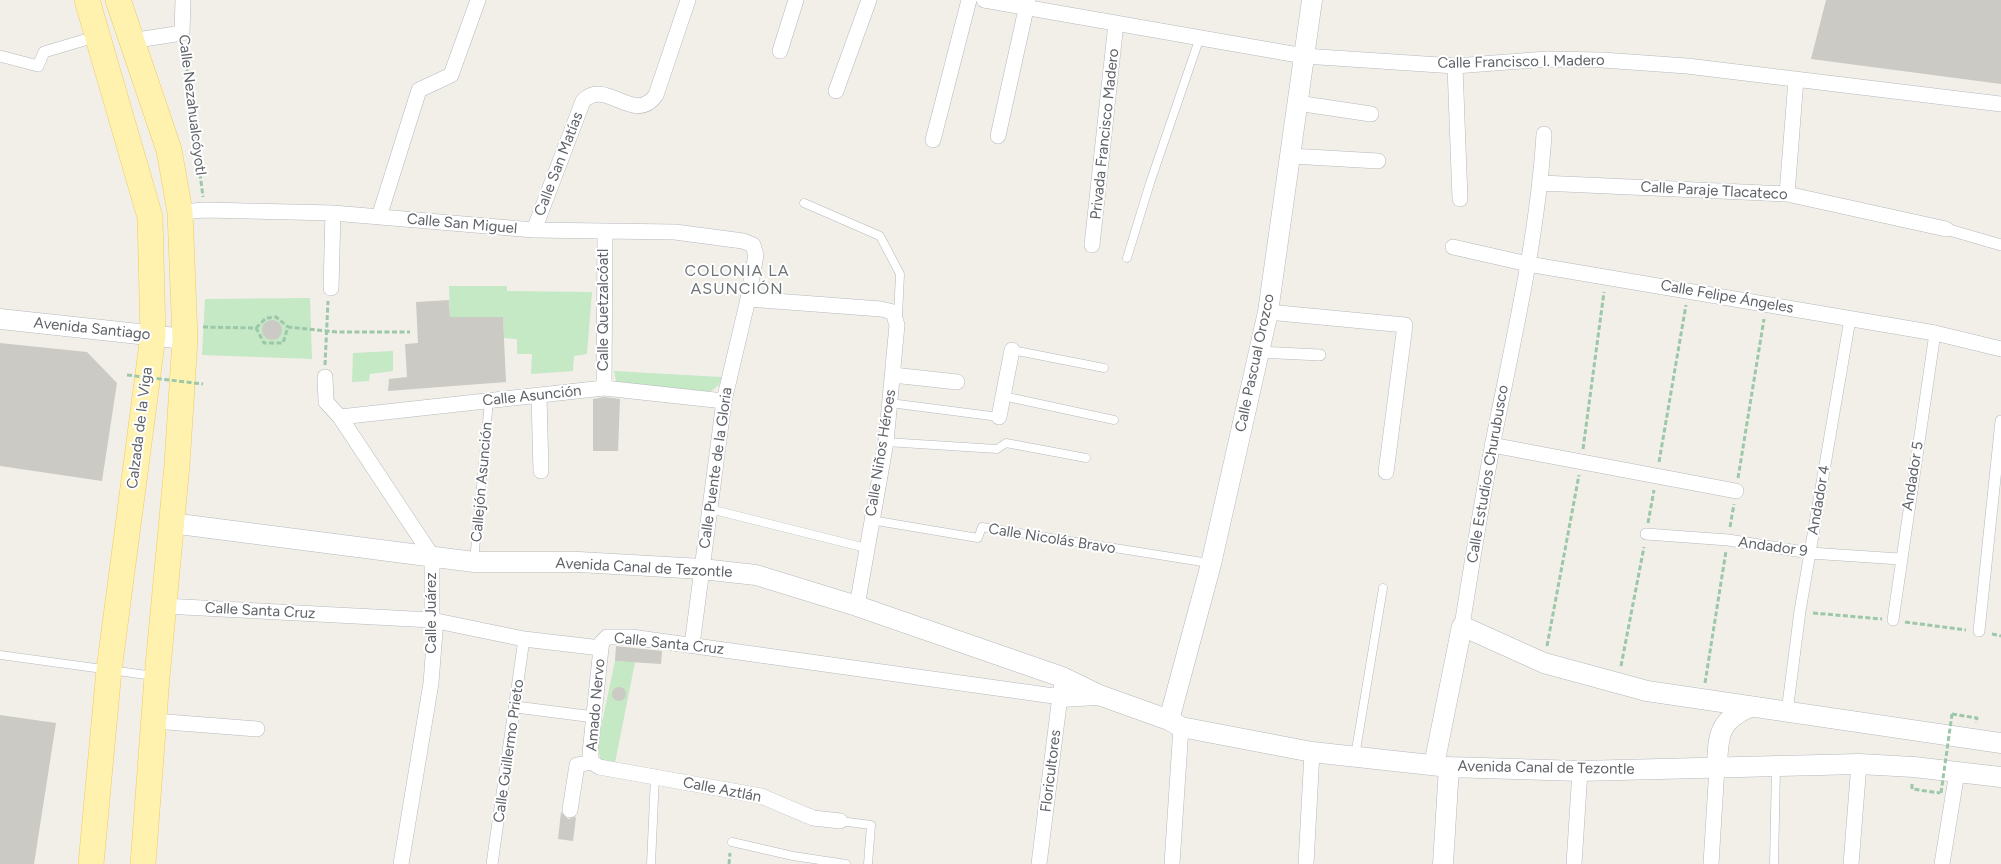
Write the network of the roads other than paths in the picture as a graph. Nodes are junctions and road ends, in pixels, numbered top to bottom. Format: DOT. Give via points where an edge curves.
graph roads {
  1 [pos="87,0"];
  2 [pos="118,0"];
  3 [pos="182,0"];
  4 [pos="478,0"];
  5 [pos="688,0"];
  6 [pos="796,0"];
  7 [pos="869,0"];
  8 [pos="969,0"];
  9 [pos="984,0"];
  10 [pos="1312,0"];
  11 [pos="1027,4"];
  12 [pos="1116,23"];
  13 [pos="98,36"];
  14 [pos="1200,37"];
  15 [pos="131,41"];
  16 [pos="780,51"];
  17 [pos="0,56"];
  18 [pos="1304,56"];
  19 [pos="1455,66"];
  20 [pos="1796,79"];
  21 [pos="836,91"];
  22 [pos="1297,103"];
  23 [pos="2001,104"];
  24 [pos="1370,114"];
  25 [pos="1544,134"];
  26 [pos="998,136"];
  27 [pos="933,140"];
  28 [pos="1291,156"];
  29 [pos="1378,161"];
  30 [pos="1541,183"];
  31 [pos="1787,194"];
  32 [pos="1460,199"];
  33 [pos="804,203"];
  34 [pos="180,212"];
  35 [pos="333,214"];
  36 [pos="379,217"];
  37 [pos="1946,229"];
  38 [pos="534,230"];
  39 [pos="605,233"];
  40 [pos="743,241"];
  41 [pos="1092,245"];
  42 [pos="2001,245"];
  43 [pos="1453,247"];
  44 [pos="1127,258"];
  45 [pos="1528,264"];
  46 [pos="331,288"];
  47 [pos="748,299"];
  48 [pos="1268,312"];
  49 [pos="0,319"];
  50 [pos="1850,319"];
  51 [pos="897,324"];
  52 [pos="185,332"];
  53 [pos="1935,333"];
  54 [pos="152,336"];
  55 [pos="2001,349"];
  56 [pos="1012,350"];
  57 [pos="1258,352"];
  58 [pos="1320,355"];
  59 [pos="1104,368"];
  60 [pos="893,375"];
  61 [pos="325,377"];
  62 [pos="957,382"];
  63 [pos="604,388"];
  64 [pos="539,396"];
  65 [pos="1003,396"];
  66 [pos="489,401"];
  67 [pos="724,401"];
  68 [pos="890,403"];
  69 [pos="340,417"];
  70 [pos="999,417"];
  71 [pos="1114,420"];
  72 [pos="2001,422"];
  73 [pos="886,442"];
  74 [pos="1492,445"];
  75 [pos="1086,458"];
  76 [pos="541,470"];
  77 [pos="1386,472"];
  78 [pos="1736,491"];
  79 [pos="710,510"];
  80 [pos="871,520"];
  81 [pos="171,523"];
  82 [pos="1646,534"];
  83 [pos="866,548"];
  84 [pos="1810,553"];
  85 [pos="432,556"];
  86 [pos="1900,559"];
  87 [pos="474,562"];
  88 [pos="1211,564"];
  89 [pos="702,569"];
  90 [pos="1383,588"];
  91 [pos="164,606"];
  92 [pos="857,606"];
  93 [pos="432,620"];
  94 [pos="1893,620"];
  95 [pos="1462,626"];
  96 [pos="1979,631"];
  97 [pos="524,638"];
  98 [pos="692,645"];
  99 [pos="601,648"];
  100 [pos="0,655"];
  101 [pos="109,670"];
  102 [pos="156,677"];
  103 [pos="1062,687"];
  104 [pos="516,707"];
  105 [pos="1750,707"];
  106 [pos="1787,712"];
  107 [pos="594,717"];
  108 [pos="154,722"];
  109 [pos="1175,724"];
  110 [pos="257,729"];
  111 [pos="2001,743"];
  112 [pos="1312,752"];
  113 [pos="1356,756"];
  114 [pos="592,762"];
  115 [pos="1859,764"];
  116 [pos="1442,766"];
  117 [pos="1776,766"];
  118 [pos="1717,767"];
  119 [pos="1580,771"];
  120 [pos="1957,772"];
  121 [pos="655,777"];
  122 [pos="2001,777"];
  123 [pos="570,810"];
  124 [pos="840,821"];
  125 [pos="732,842"];
  126 [pos="91,864"];
  127 [pos="144,864"];
  128 [pos="401,864"];
  129 [pos="492,864"];
  130 [pos="652,864"];
  131 [pos="846,864"];
  132 [pos="868,864"];
  133 [pos="1039,864"];
  134 [pos="1172,864"];
  135 [pos="1306,864"];
  136 [pos="1443,864"];
  137 [pos="1574,864"];
  138 [pos="1711,864"];
  139 [pos="1774,864"];
  140 [pos="1851,864"];
  141 [pos="1942,864"];
  1 -- 13 [label="main road, Calzada de la Viga"];
  2 -- 15 [label="main road"];
  3 -- 15 [label="street, Calle Nezahualcóyotl" via="182,32"];
  4 -- 36 [label="street" via="451,75 418,90"];
  5 -- 38 [label="street, Calle San Matías" via="656,95 650,102 633,106 599,94 590,95 584,101"];
  6 -- 16 [label="street"];
  7 -- 21 [label="street"];
  8 -- 27 [label="street"];
  9 -- 11 [label="street, Calle Francisco I. Madero"];
  10 -- 18 [label="street, Calle Pascual Orozco"];
  11 -- 12 [label="street, Calle Francisco I. Madero"];
  11 -- 26 [label="street"];
  12 -- 14 [label="street, Calle Francisco I. Madero"];
  12 -- 41 [label="street, Privada Francisco Madero"];
  13 -- 17 [label="street" via="44,52 38,66"];
  13 -- 54 [label="main road, Calzada de la Viga" via="150,217"];
  14 -- 18 [label="street, Calle Francisco I. Madero"];
  14 -- 44 [label="lane"];
  15 -- 34 [label="main road" via="169,150"];
  18 -- 19 [label="street, Calle Francisco I. Madero"];
  18 -- 22 [label="street, Calle Pascual Orozco"];
  19 -- 20 [label="street, Calle Francisco I. Madero" via="1546,59 1602,60"];
  19 -- 32 [label="street"];
  20 -- 23 [label="street, Calle Francisco I. Madero"];
  20 -- 31 [label="street"];
  22 -- 24 [label="street"];
  22 -- 28 [label="street, Calle Pascual Orozco"];
  25 -- 30 [label="street, Calle Estudios Churubusco"];
  28 -- 29 [label="street"];
  28 -- 48 [label="street, Calle Pascual Orozco"];
  30 -- 31 [label="street, Calle Paraje Tlacateco"];
  30 -- 45 [label="street, Calle Estudios Churubusco"];
  31 -- 37 [label="street, Calle Paraje Tlacateco"];
  33 -- 51 [label="lane" via="880,236 900,274"];
  34 -- 35 [label="street, Calle San Miguel"];
  34 -- 52 [label="main road"];
  35 -- 36 [label="street, Calle San Miguel"];
  35 -- 46 [label="street"];
  36 -- 38 [label="street, Calle San Miguel"];
  37 -- 42 [label="street, Calle Paraje Tlacateco"];
  38 -- 39 [label="street, Calle San Miguel"];
  39 -- 40 [label="street, Calle San Miguel" via="674,232"];
  39 -- 63 [label="street, Calle Quetzalcóatl"];
  40 -- 47 [label="street, Calle Puente de la Gloria" via="753,245 756,255"];
  43 -- 45 [label="street, Calle Felipe Ángeles"];
  45 -- 50 [label="street, Calle Felipe Ángeles"];
  45 -- 74 [label="street, Calle Estudios Churubusco"];
  47 -- 51 [label="street" via="882,309 893,312"];
  47 -- 67 [label="street, Calle Puente de la Gloria"];
  48 -- 57 [label="street, Calle Pascual Orozco"];
  48 -- 77 [label="street" via="1405,325"];
  49 -- 54 [label="street, Avenida Santiago"];
  50 -- 53 [label="street, Calle Felipe Ángeles"];
  50 -- 84 [label="street, Andador 4"];
  51 -- 60 [label="street, Calle Niños Héroes"];
  52 -- 54 [label="street, Avenida Santiago"];
  52 -- 81 [label="main road"];
  53 -- 55 [label="street, Calle Felipe Ángeles"];
  53 -- 86 [label="street, Andador 5"];
  54 -- 101 [label="main road, Calzada de la Viga"];
  56 -- 59 [label="lane"];
  56 -- 65 [label="street"];
  57 -- 58 [label="street"];
  57 -- 88 [label="street, Calle Pascual Orozco"];
  60 -- 62 [label="street"];
  60 -- 68 [label="street, Calle Niños Héroes"];
  61 -- 69 [label="street, Calle Juárez" via="326,402"];
  63 -- 64 [label="street, Calle Asunción"];
  63 -- 67 [label="street, Calle Asunción"];
  64 -- 66 [label="street, Calle Asunción"];
  64 -- 76 [label="street"];
  65 -- 70 [label="street"];
  65 -- 71 [label="lane"];
  66 -- 69 [label="street, Calle Asunción"];
  66 -- 87 [label="lane, Callejón Asunción"];
  67 -- 79 [label="street, Calle Puente de la Gloria"];
  68 -- 70 [label="lane"];
  68 -- 73 [label="street, Calle Niños Héroes"];
  69 -- 85 [label="street, Calle Juárez"];
  72 -- 96 [label="street"];
  73 -- 75 [label="lane" via="997,448 1006,443"];
  73 -- 80 [label="street, Calle Niños Héroes"];
  74 -- 78 [label="street"];
  74 -- 95 [label="street, Calle Estudios Churubusco"];
  79 -- 83 [label="lane"];
  79 -- 89 [label="street, Calle Puente de la Gloria"];
  80 -- 83 [label="street, Calle Niños Héroes"];
  80 -- 88 [label="lane, Calle Nicolás Bravo" via="978,538 982,528"];
  81 -- 85 [label="street, Avenida Canal de Tezontle"];
  81 -- 91 [label="main road"];
  82 -- 84 [label="street, Andador 9" via="1728,540"];
  83 -- 92 [label="street, Calle Niños Héroes"];
  84 -- 86 [label="street, Andador 9"];
  84 -- 106 [label="street, Andador 4"];
  85 -- 87 [label="street, Avenida Canal de Tezontle"];
  85 -- 93 [label="street, Calle Juárez"];
  86 -- 94 [label="street, Andador 5"];
  87 -- 89 [label="street, Avenida Canal de Tezontle" via="580,562"];
  88 -- 109 [label="street, Calle Pascual Orozco"];
  89 -- 92 [label="street, Avenida Canal de Tezontle" via="756,575"];
  89 -- 98 [label="street, Calle Puente de la Gloria"];
  90 -- 113 [label="lane"];
  91 -- 93 [label="street, Calle Santa Cruz"];
  91 -- 102 [label="main road"];
  92 -- 103 [label="street, Avenida Canal de Tezontle"];
  93 -- 97 [label="street, Calle Santa Cruz"];
  93 -- 128 [label="street, Calle Juárez" via="435,631 431,682"];
  95 -- 105 [label="street" via="1544,663 1617,684"];
  95 -- 116 [label="street, Calle Estudios Churubusco"];
  97 -- 99 [label="street, Calle Santa Cruz"];
  97 -- 104 [label="street, Calle Guillermo Prieto"];
  98 -- 99 [label="street, Calle Santa Cruz" via="607,637"];
  98 -- 103 [label="street, Calle Santa Cruz"];
  99 -- 107 [label="street, Amado Nervo"];
  100 -- 101 [label="lane"];
  101 -- 102 [label="lane"];
  101 -- 126 [label="main road, Calzada de la Viga"];
  102 -- 108 [label="main road"];
  103 -- 109 [label="street, Avenida Canal de Tezontle" via="1100,695"];
  103 -- 133 [label="street, Floricultores"];
  104 -- 107 [label="street"];
  104 -- 129 [label="street, Calle Guillermo Prieto"];
  105 -- 106 [label="street"];
  105 -- 118 [label="street" via="1724,724"];
  106 -- 111 [label="street"];
  107 -- 114 [label="street, Amado Nervo"];
  108 -- 110 [label="street"];
  108 -- 127 [label="main road"];
  109 -- 112 [label="street, Avenida Canal de Tezontle"];
  109 -- 134 [label="street"];
  112 -- 113 [label="street, Avenida Canal de Tezontle"];
  112 -- 135 [label="street"];
  113 -- 116 [label="street, Avenida Canal de Tezontle"];
  114 -- 121 [label="street, Calle Aztlán"];
  114 -- 123 [label="street" via="577,766"];
  115 -- 117 [label="street, Avenida Canal de Tezontle"];
  115 -- 120 [label="street, Avenida Canal de Tezontle"];
  115 -- 140 [label="street"];
  116 -- 119 [label="street, Avenida Canal de Tezontle"];
  116 -- 136 [label="street, Calle Estudios Churubusco"];
  117 -- 118 [label="street, Avenida Canal de Tezontle"];
  117 -- 139 [label="lane"];
  118 -- 119 [label="street, Avenida Canal de Tezontle"];
  118 -- 138 [label="street"];
  119 -- 137 [label="street"];
  120 -- 122 [label="street, Avenida Canal de Tezontle"];
  120 -- 141 [label="street"];
  121 -- 124 [label="street, Calle Aztlán" via="761,796 813,818"];
  121 -- 130 [label="lane"];
  124 -- 132 [label="lane, Calle Aztlán" via="871,825"];
  125 -- 131 [label="lane"];
}
